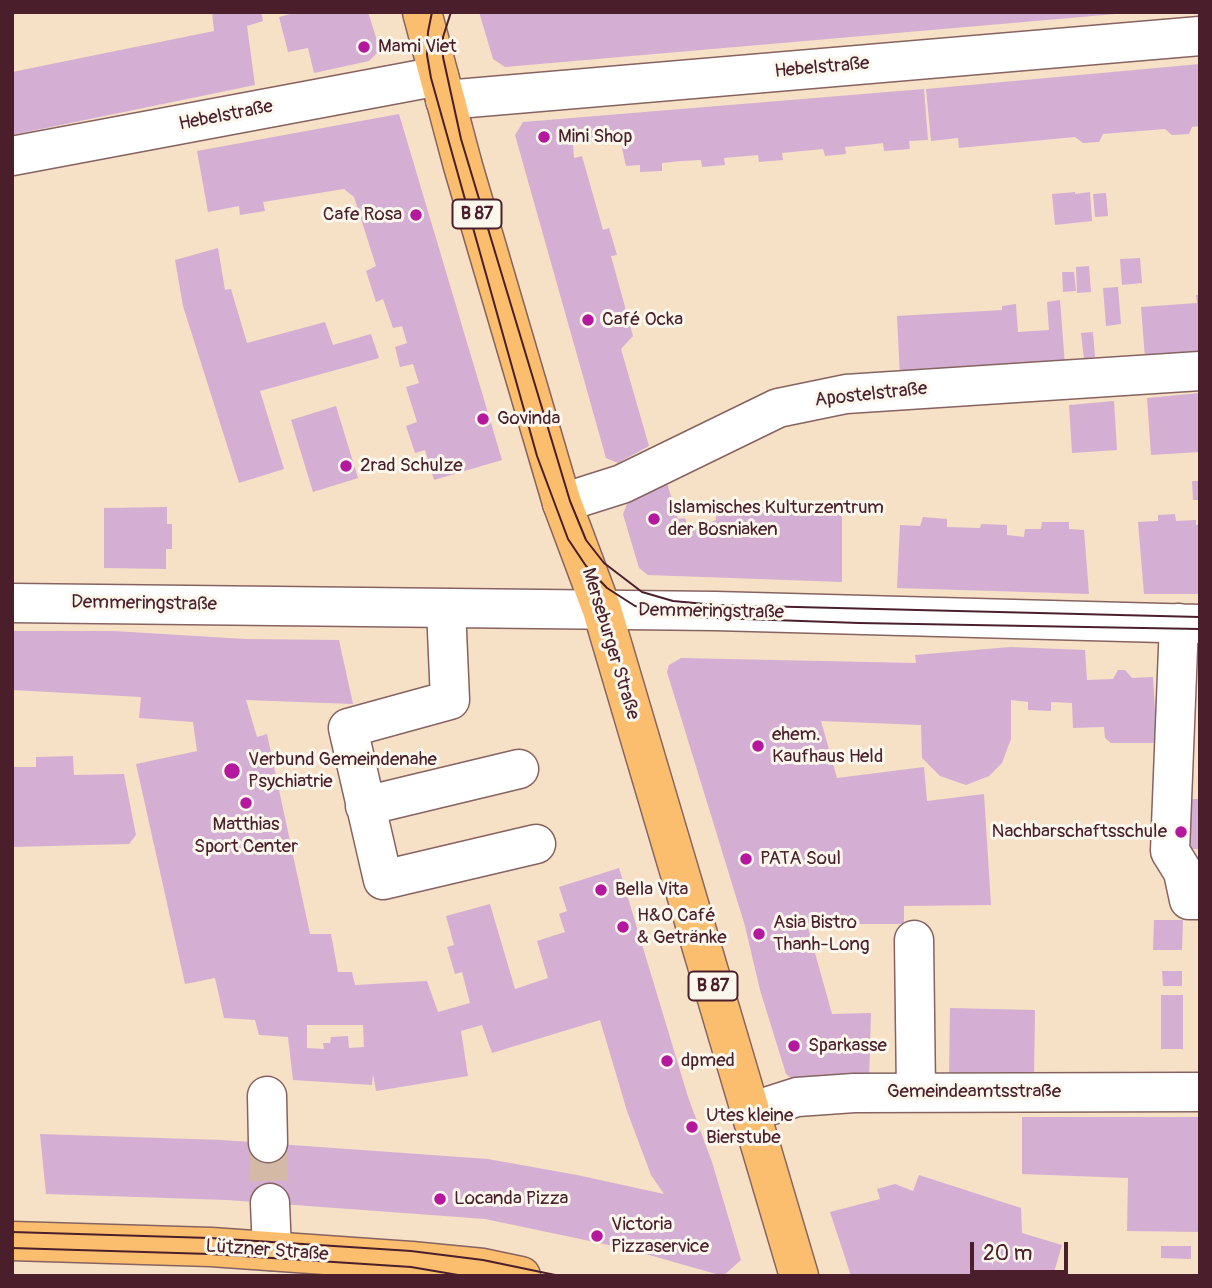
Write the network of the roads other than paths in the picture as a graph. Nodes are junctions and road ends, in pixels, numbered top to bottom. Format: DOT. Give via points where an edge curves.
graph roads {
  1 [pos="430,19"];
  2 [pos="1200,36"];
  3 [pos="442,88"];
  4 [pos="12,156"];
  5 [pos="1200,371"];
  6 [pos="562,503"];
  7 [pos="12,603"];
  8 [pos="446,608"];
  9 [pos="602,610"];
  10 [pos="1189,624"];
  11 [pos="519,769"];
  12 [pos="365,806"];
  13 [pos="536,844"];
  14 [pos="1200,900"];
  15 [pos="914,940"];
  16 [pos="916,1092"];
  17 [pos="1200,1092"];
  18 [pos="267,1096"];
  19 [pos="750,1112"];
  20 [pos="268,1143"];
  21 [pos="270,1203"];
  22 [pos="786,1232"];
  23 [pos="12,1241"];
  24 [pos="272,1251"];
  25 [pos="483,1272"];
  26 [pos="521,1276"];
  27 [pos="768,1276"];
  28 [pos="799,1276"];
  1 -- 3 [label="main road, Merseburger Straße / B 87"];
  2 -- 3 [label="street, Hebelstraße"];
  3 -- 4 [label="street, Hebelstraße"];
  3 -- 6 [label="main road, Merseburger Straße / B 87"];
  5 -- 6 [label="street, Apostelstraße" via="846,394 778,408 622,484"];
  6 -- 9 [label="main road, Merseburger Straße / B 87"];
  7 -- 8 [label="street, Demmeringstraße"];
  8 -- 9 [label="street, Demmeringstraße"];
  8 -- 12 [label="street" via="450,700 348,728"];
  9 -- 10 [label="street, Demmeringstraße"];
  9 -- 19 [label="main road, Merseburger Straße / B 87"];
  10 -- 14 [label="street" via="1170,851 1183,872 1189,900"];
  11 -- 12 [label="street"];
  12 -- 13 [label="street" via="383,880"];
  15 -- 16 [label="street"];
  16 -- 17 [label="street, Gemeindeamtsstraße"];
  16 -- 19 [label="street, Gemeindeamtsstraße" via="797,1097"];
  18 -- 20 [label="street"];
  19 -- 22 [label="main road, Merseburger Straße / B 87"];
  21 -- 24 [label="street"];
  22 -- 27 [label="main road"];
  22 -- 28 [label="main road, Merseburger Straße / B 87"];
  23 -- 24 [label="main road, Lützner Straße"];
  24 -- 25 [label="main road, Lützner Straße"];
  25 -- 26 [label="main road, Lützner Straße"];
}
